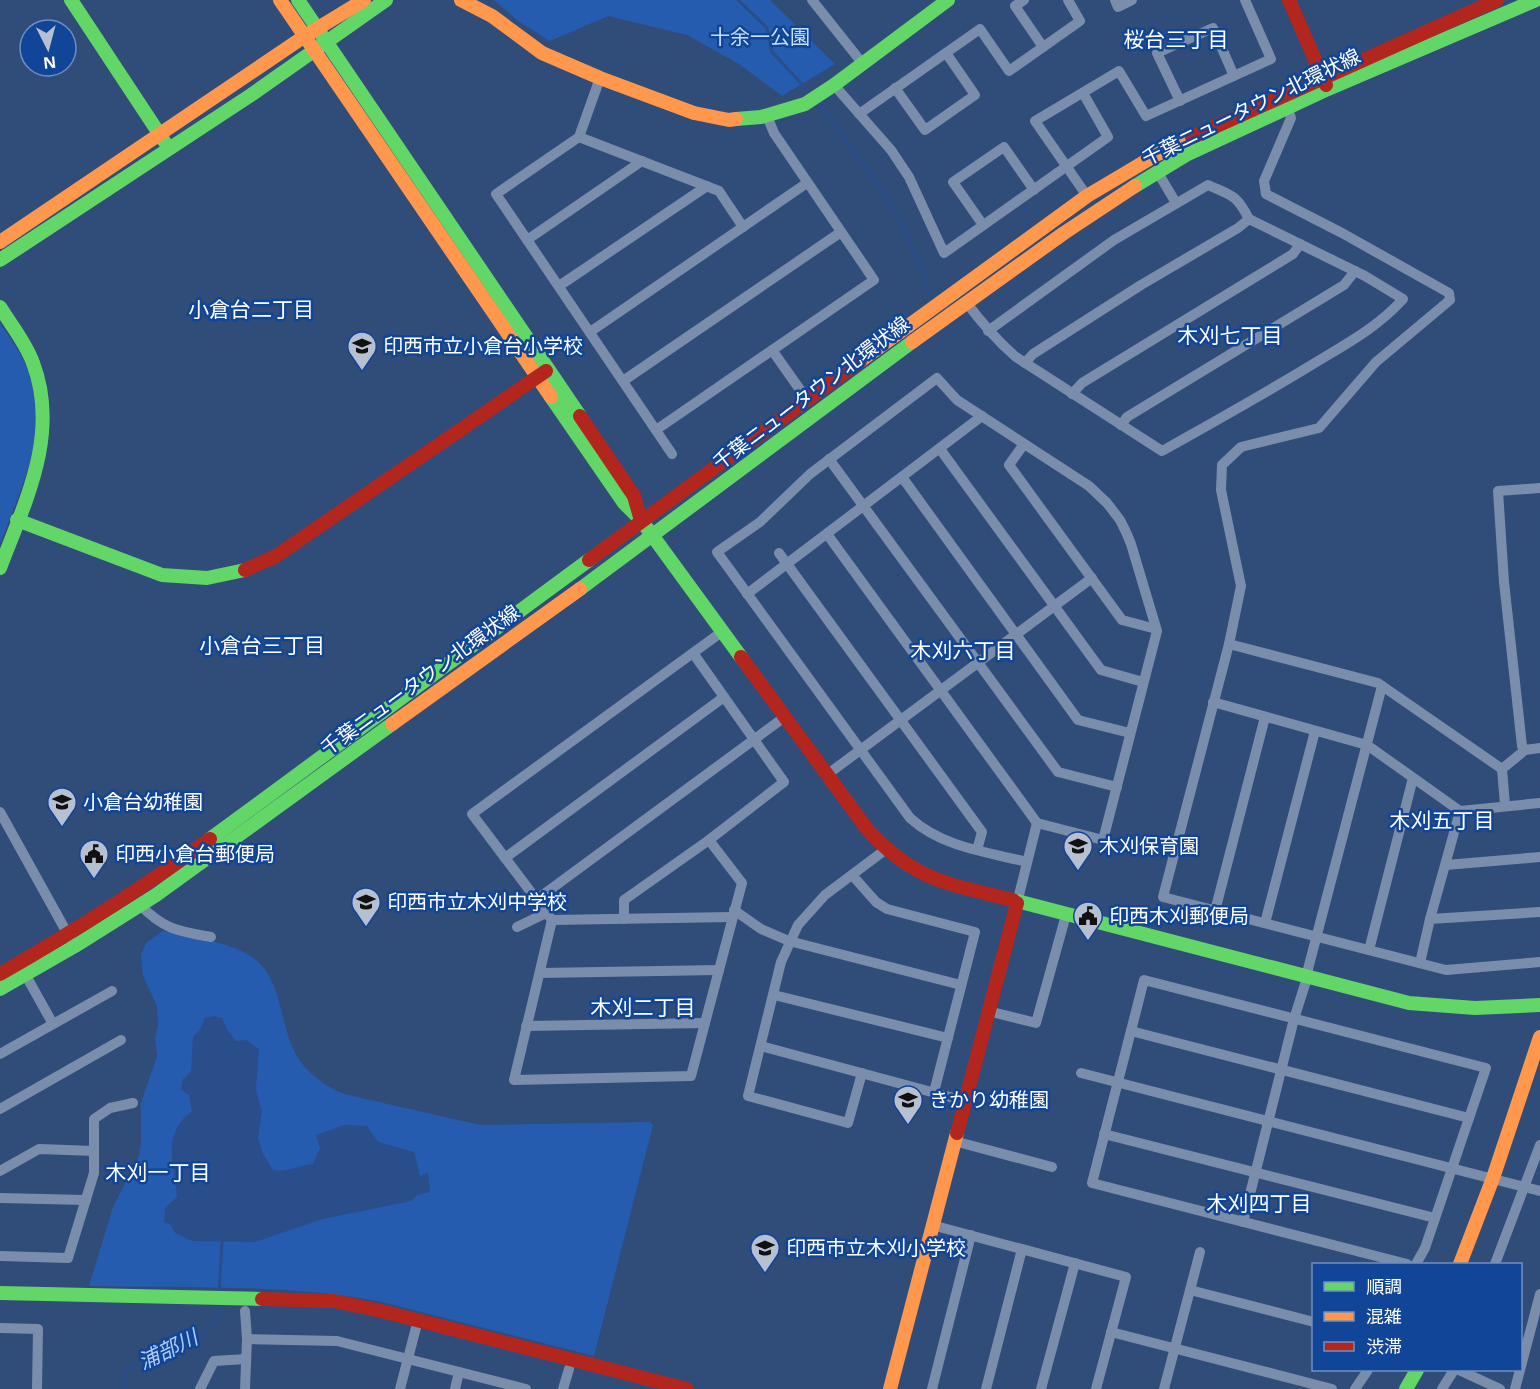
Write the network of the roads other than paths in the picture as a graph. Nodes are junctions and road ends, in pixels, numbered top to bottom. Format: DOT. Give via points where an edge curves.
graph roads {
  1 [pos="71,0"];
  2 [pos="280,0"];
  3 [pos="298,0"];
  4 [pos="364,0"];
  5 [pos="386,0"];
  6 [pos="461,0"];
  7 [pos="478,0"];
  8 [pos="812,0"];
  9 [pos="1024,0"];
  10 [pos="1068,0"];
  11 [pos="1115,0"];
  12 [pos="1132,0"];
  13 [pos="1245,0"];
  14 [pos="1289,0"];
  15 [pos="1497,0"];
  16 [pos="1536,0"];
  17 [pos="944,1"];
  18 [pos="492,16"];
  19 [pos="311,32"];
  20 [pos="320,45"];
  21 [pos="1043,47"];
  22 [pos="946,53"];
  23 [pos="863,64"];
  24 [pos="1234,76"];
  25 [pos="600,78"];
  26 [pos="1325,83"];
  27 [pos="834,85"];
  28 [pos="896,88"];
  29 [pos="1083,93"];
  30 [pos="1180,101"];
  31 [pos="1288,109"];
  32 [pos="859,114"];
  33 [pos="767,116"];
  34 [pos="159,134"];
  35 [pos="579,137"];
  36 [pos="169,148"];
  37 [pos="642,161"];
  38 [pos="1067,166"];
  39 [pos="1157,171"];
  40 [pos="807,183"];
  41 [pos="707,186"];
  42 [pos="1034,190"];
  43 [pos="1088,196"];
  44 [pos="1176,203"];
  45 [pos="1249,219"];
  46 [pos="983,225"];
  47 [pos="743,227"];
  48 [pos="841,232"];
  49 [pos="527,240"];
  50 [pos="0,242"];
  51 [pos="1300,244"];
  52 [pos="0,260"];
  53 [pos="1355,271"];
  54 [pos="559,286"];
  55 [pos="966,302"];
  56 [pos="0,307"];
  57 [pos="988,331"];
  58 [pos="590,332"];
  59 [pos="772,350"];
  60 [pos="1025,363"];
  61 [pos="543,373"];
  62 [pos="623,381"];
  63 [pos="1072,394"];
  64 [pos="808,401"];
  65 [pos="982,416"];
  66 [pos="1121,425"];
  67 [pos="656,430"];
  68 [pos="1024,444"];
  69 [pos="940,449"];
  70 [pos="672,453"];
  71 [pos="829,459"];
  72 [pos="902,477"];
  73 [pos="1540,488"];
  74 [pos="864,506"];
  75 [pos="17,520"];
  76 [pos="641,520"];
  77 [pos="827,534"];
  78 [pos="653,536"];
  79 [pos="778,553"];
  80 [pos="787,564"];
  81 [pos="0,568"];
  82 [pos="1092,578"];
  83 [pos="747,594"];
  84 [pos="1054,606"];
  85 [pos="1156,629"];
  86 [pos="723,631"];
  87 [pos="1016,634"];
  88 [pos="1229,644"];
  89 [pos="693,653"];
  90 [pos="978,663"];
  91 [pos="1143,682"];
  92 [pos="1383,686"];
  93 [pos="941,690"];
  94 [pos="724,696"];
  95 [pos="1214,702"];
  96 [pos="786,716"];
  97 [pos="1265,717"];
  98 [pos="387,719"];
  99 [pos="901,720"];
  100 [pos="1315,730"];
  101 [pos="1130,733"];
  102 [pos="754,740"];
  103 [pos="1367,745"];
  104 [pos="1540,748"];
  105 [pos="860,750"];
  106 [pos="1525,750"];
  107 [pos="1502,769"];
  108 [pos="828,774"];
  109 [pos="1413,778"];
  110 [pos="1117,787"];
  111 [pos="1540,803"];
  112 [pos="1505,805"];
  113 [pos="1460,811"];
  114 [pos="0,812"];
  115 [pos="1037,824"];
  116 [pos="709,840"];
  117 [pos="885,850"];
  118 [pos="977,850"];
  119 [pos="1540,857"];
  120 [pos="505,858"];
  121 [pos="1027,862"];
  122 [pos="1446,864"];
  123 [pos="852,875"];
  124 [pos="537,900"];
  125 [pos="1017,903"];
  126 [pos="141,904"];
  127 [pos="1215,910"];
  128 [pos="1540,912"];
  129 [pos="733,914"];
  130 [pos="1066,915"];
  131 [pos="549,917"];
  132 [pos="624,919"];
  133 [pos="1430,920"];
  134 [pos="1265,923"];
  135 [pos="517,927"];
  136 [pos="1316,936"];
  137 [pos="211,937"];
  138 [pos="71,940"];
  139 [pos="789,941"];
  140 [pos="1369,950"];
  141 [pos="1540,962"];
  142 [pos="1420,963"];
  143 [pos="719,970"];
  144 [pos="540,973"];
  145 [pos="0,974"];
  146 [pos="25,974"];
  147 [pos="1307,978"];
  148 [pos="961,985"];
  149 [pos="0,989"];
  150 [pos="112,991"];
  151 [pos="774,994"];
  152 [pos="1540,1005"];
  153 [pos="988,1011"];
  154 [pos="1294,1019"];
  155 [pos="705,1023"];
  156 [pos="53,1024"];
  157 [pos="526,1026"];
  158 [pos="1131,1031"];
  159 [pos="1540,1036"];
  160 [pos="948,1038"];
  161 [pos="122,1040"];
  162 [pos="761,1046"];
  163 [pos="0,1054"];
  164 [pos="1281,1070"];
  165 [pos="1080,1072"];
  166 [pos="862,1073"];
  167 [pos="1117,1082"];
  168 [pos="934,1092"];
  169 [pos="965,1101"];
  170 [pos="133,1103"];
  171 [pos="0,1109"];
  172 [pos="1469,1118"];
  173 [pos="1268,1121"];
  174 [pos="1104,1134"];
  175 [pos="954,1142"];
  176 [pos="1540,1145"];
  177 [pos="94,1150"];
  178 [pos="1052,1167"];
  179 [pos="1452,1168"];
  180 [pos="0,1171"];
  181 [pos="1255,1172"];
  182 [pos="1493,1178"];
  183 [pos="1525,1187"];
  184 [pos="1540,1191"];
  185 [pos="0,1198"];
  186 [pos="86,1200"];
  187 [pos="1435,1218"];
  188 [pos="1243,1222"];
  189 [pos="932,1225"];
  190 [pos="971,1235"];
  191 [pos="1022,1249"];
  192 [pos="1200,1252"];
  193 [pos="0,1256"];
  194 [pos="1075,1263"];
  195 [pos="1403,1263"];
  196 [pos="1417,1263"];
  197 [pos="1460,1263"];
  198 [pos="1495,1263"];
  199 [pos="1190,1290"];
  200 [pos="0,1293"];
  201 [pos="1540,1294"];
  202 [pos="245,1311"];
  203 [pos="418,1320"];
  204 [pos="1312,1321"];
  205 [pos="0,1328"];
  206 [pos="1111,1332"];
  207 [pos="247,1339"];
  208 [pos="1175,1347"];
  209 [pos="246,1359"];
  210 [pos="408,1359"];
  211 [pos="1522,1362"];
  212 [pos="569,1370"];
  213 [pos="1367,1371"];
  214 [pos="1417,1371"];
  215 [pos="1453,1371"];
  216 [pos="1461,1371"];
  217 [pos="1520,1371"];
  218 [pos="459,1372"];
  219 [pos="511,1387"];
  220 [pos="37,1389"];
  221 [pos="200,1389"];
  222 [pos="245,1389"];
  223 [pos="400,1389"];
  224 [pos="455,1389"];
  225 [pos="526,1389"];
  226 [pos="563,1389"];
  227 [pos="687,1389"];
  228 [pos="890,1389"];
  229 [pos="932,1389"];
  230 [pos="986,1389"];
  231 [pos="1041,1389"];
  232 [pos="1096,1389"];
  233 [pos="1164,1389"];
  234 [pos="1332,1389"];
  235 [pos="1355,1389"];
  236 [pos="1406,1389"];
  237 [pos="1442,1389"];
  238 [pos="1500,1389"];
  239 [pos="1515,1389"];
  1 -- 34 [label="street"];
  2 -- 19 [label="street"];
  3 -- 19 [label="street"];
  4 -- 19 [label="street"];
  5 -- 20 [label="street"];
  6 -- 18 [label="street"];
  7 -- 18 [label="street"];
  8 -- 23 [label="street"];
  9 -- 21 [label="street" via="1015,6"];
  10 -- 21 [label="street" via="1080,21"];
  11 -- 12 [label="street" via="1118,6"];
  13 -- 24 [label="street" via="1271,59"];
  14 -- 26 [label="street"];
  15 -- 26 [label="street, 千葉ニュータウン北環状線"];
  16 -- 26 [label="street, 千葉ニュータウン北環状線"];
  17 -- 23 [label="street"];
  18 -- 25 [label="street" via="542,53"];
  19 -- 20 [label="street"];
  19 -- 34 [label="street"];
  20 -- 36 [label="street"];
  20 -- 61 [label="street"];
  21 -- 22 [label="street" via="1009,71 980,29"];
  22 -- 28 [label="street"];
  22 -- 28 [label="street" via="975,95 925,130"];
  23 -- 27 [label="street"];
  24 -- 30 [label="street"];
  24 -- 30 [label="street" via="1213,28 1157,53"];
  25 -- 33 [label="street" via="694,113 729,120"];
  25 -- 35 [label="street"];
  26 -- 31 [label="street, 千葉ニュータウン北環状線"];
  26 -- 43 [label="street, 千葉ニュータウン北環状線" via="1195,135"];
  27 -- 32 [label="street"];
  27 -- 33 [label="street" via="805,104"];
  28 -- 32 [label="street"];
  29 -- 30 [label="street" via="1119,71 1146,116"];
  29 -- 38 [label="street" via="1108,138"];
  29 -- 38 [label="street" via="1035,121"];
  31 -- 39 [label="street, 千葉ニュータウン北環状線"];
  31 -- 88 [label="street" via="1291,118 1264,181 1266,194 1449,293 1449,300 1376,362 1319,428 1241,447 1222,465 1221,490 1241,586"];
  32 -- 46 [label="street" via="909,177 944,253"];
  33 -- 40 [label="street"];
  34 -- 36 [label="street"];
  34 -- 50 [label="street"];
  35 -- 37 [label="street"];
  35 -- 49 [label="street" via="496,194"];
  36 -- 52 [label="street"];
  37 -- 41 [label="street"];
  37 -- 49 [label="street"];
  38 -- 42 [label="street"];
  38 -- 43 [label="street"];
  39 -- 44 [label="street"];
  39 -- 55 [label="street, 千葉ニュータウン北環状線"];
  40 -- 47 [label="street"];
  40 -- 48 [label="street"];
  41 -- 47 [label="street" via="719,191"];
  41 -- 54 [label="street"];
  42 -- 46 [label="street"];
  42 -- 46 [label="street" via="1004,147 979,164 953,182"];
  43 -- 64 [label="street, 千葉ニュータウン北環状線"];
  44 -- 45 [label="street" via="1208,185 1235,197"];
  44 -- 57 [label="street" via="1114,240"];
  45 -- 51 [label="street"];
  45 -- 60 [label="street" via="1033,354"];
  47 -- 58 [label="street"];
  48 -- 59 [label="street" via="874,280"];
  48 -- 62 [label="street"];
  49 -- 54 [label="street"];
  51 -- 53 [label="street"];
  51 -- 63 [label="street" via="1293,254 1082,383"];
  53 -- 66 [label="street" via="1344,285 1126,417"];
  53 -- 66 [label="street" via="1403,299 1370,329 1162,452"];
  54 -- 58 [label="street"];
  55 -- 57 [label="street"];
  55 -- 78 [label="street, 千葉ニュータウン北環状線"];
  56 -- 75 [label="street" via="33,362 45,414 42,450"];
  57 -- 60 [label="street"];
  58 -- 62 [label="street"];
  59 -- 64 [label="street"];
  59 -- 67 [label="street"];
  60 -- 63 [label="street"];
  61 -- 75 [label="street" via="276,556 231,576 184,579 162,575"];
  61 -- 76 [label="street" via="634,496"];
  62 -- 67 [label="street"];
  63 -- 66 [label="street"];
  64 -- 76 [label="street, 千葉ニュータウン北環状線"];
  65 -- 68 [label="street"];
  65 -- 69 [label="street"];
  65 -- 71 [label="street" via="957,400 937,378"];
  67 -- 70 [label="street"];
  68 -- 82 [label="street" via="1009,465"];
  68 -- 85 [label="street" via="1089,486 1114,510 1131,544"];
  69 -- 72 [label="street"];
  69 -- 84 [label="street"];
  71 -- 74 [label="street"];
  71 -- 83 [label="street" via="760,522 717,552"];
  72 -- 74 [label="street"];
  72 -- 87 [label="street"];
  73 -- 106 [label="street" via="1498,491 1504,582"];
  74 -- 77 [label="street"];
  74 -- 90 [label="street"];
  75 -- 81 [label="street"];
  76 -- 78 [label="street"];
  76 -- 98 [label="street, 千葉ニュータウン北環状線"];
  77 -- 80 [label="street"];
  77 -- 93 [label="street"];
  78 -- 86 [label="street"];
  78 -- 98 [label="street, 千葉ニュータウン北環状線"];
  79 -- 80 [label="street"];
  80 -- 83 [label="street"];
  80 -- 99 [label="street"];
  82 -- 84 [label="street"];
  82 -- 85 [label="street" via="1122,620"];
  83 -- 105 [label="street"];
  84 -- 87 [label="street"];
  84 -- 91 [label="street" via="1101,670"];
  85 -- 91 [label="street"];
  86 -- 89 [label="street"];
  86 -- 96 [label="street"];
  87 -- 90 [label="street"];
  87 -- 101 [label="street" via="1078,720"];
  88 -- 92 [label="street"];
  88 -- 95 [label="street"];
  89 -- 94 [label="street"];
  89 -- 120 [label="street" via="472,814"];
  90 -- 93 [label="street"];
  90 -- 110 [label="street" via="1058,772"];
  91 -- 101 [label="street"];
  92 -- 103 [label="street"];
  92 -- 107 [label="street"];
  93 -- 99 [label="street"];
  93 -- 115 [label="street"];
  94 -- 102 [label="street"];
  94 -- 120 [label="street"];
  95 -- 97 [label="street"];
  95 -- 127 [label="street" via="1163,897"];
  96 -- 102 [label="street"];
  96 -- 108 [label="street"];
  97 -- 100 [label="street"];
  97 -- 127 [label="street"];
  98 -- 126 [label="street, 千葉ニュータウン北環状線" via="153,889"];
  99 -- 105 [label="street"];
  99 -- 118 [label="street" via="982,832"];
  100 -- 103 [label="street"];
  100 -- 134 [label="street"];
  101 -- 110 [label="street"];
  102 -- 116 [label="street" via="784,783"];
  102 -- 124 [label="street"];
  103 -- 109 [label="street"];
  103 -- 136 [label="street"];
  104 -- 106 [label="street"];
  105 -- 108 [label="street"];
  105 -- 118 [label="street" via="919,826 943,841"];
  106 -- 107 [label="street"];
  107 -- 112 [label="street"];
  108 -- 117 [label="street"];
  109 -- 113 [label="street"];
  109 -- 140 [label="street"];
  110 -- 115 [label="street" via="1103,840"];
  111 -- 112 [label="street"];
  112 -- 113 [label="street"];
  113 -- 122 [label="street"];
  114 -- 138 [label="street"];
  115 -- 121 [label="street"];
  116 -- 129 [label="street" via="742,883"];
  116 -- 132 [label="street" via="624,900"];
  117 -- 123 [label="street"];
  117 -- 125 [label="street" via="927,878"];
  118 -- 121 [label="street"];
  119 -- 122 [label="street"];
  120 -- 124 [label="street"];
  121 -- 125 [label="street"];
  122 -- 133 [label="street"];
  123 -- 139 [label="street" via="810,909"];
  123 -- 148 [label="street" via="887,909 975,932"];
  124 -- 131 [label="street"];
  125 -- 130 [label="street"];
  125 -- 153 [label="street"];
  126 -- 137 [label="street" via="165,926"];
  126 -- 138 [label="street"];
  127 -- 134 [label="street"];
  128 -- 133 [label="street"];
  129 -- 132 [label="street"];
  129 -- 139 [label="street"];
  129 -- 143 [label="street"];
  130 -- 147 [label="street"];
  130 -- 153 [label="street" via="1036,1023"];
  131 -- 132 [label="street"];
  131 -- 135 [label="street"];
  131 -- 144 [label="street"];
  133 -- 142 [label="street"];
  134 -- 136 [label="street"];
  136 -- 140 [label="street"];
  136 -- 147 [label="street"];
  138 -- 145 [label="street"];
  138 -- 146 [label="street"];
  139 -- 148 [label="street"];
  139 -- 151 [label="street"];
  140 -- 142 [label="street"];
  141 -- 142 [label="street" via="1446,969"];
  143 -- 144 [label="street"];
  143 -- 155 [label="street"];
  144 -- 157 [label="street"];
  146 -- 149 [label="street"];
  146 -- 156 [label="street"];
  147 -- 152 [label="street" via="1450,1009"];
  147 -- 154 [label="street"];
  148 -- 160 [label="street"];
  150 -- 156 [label="street"];
  151 -- 160 [label="street"];
  151 -- 162 [label="street"];
  153 -- 169 [label="street"];
  154 -- 158 [label="street" via="1144,980"];
  154 -- 164 [label="street"];
  154 -- 172 [label="street" via="1486,1068"];
  155 -- 157 [label="street"];
  155 -- 157 [label="street" via="691,1076 514,1080"];
  156 -- 163 [label="street"];
  158 -- 164 [label="street"];
  158 -- 167 [label="street"];
  159 -- 182 [label="street"];
  160 -- 168 [label="street"];
  161 -- 171 [label="street"];
  162 -- 166 [label="street"];
  162 -- 166 [label="street" via="748,1096 848,1123"];
  164 -- 172 [label="street"];
  164 -- 173 [label="street"];
  165 -- 167 [label="street"];
  166 -- 168 [label="street"];
  167 -- 173 [label="street"];
  167 -- 174 [label="street"];
  168 -- 169 [label="street"];
  169 -- 175 [label="street"];
  170 -- 177 [label="street" via="110,1108 94,1119"];
  172 -- 179 [label="street"];
  173 -- 179 [label="street"];
  173 -- 181 [label="street"];
  174 -- 181 [label="street"];
  174 -- 188 [label="street" via="1092,1183"];
  175 -- 178 [label="street"];
  175 -- 189 [label="street"];
  176 -- 183 [label="street"];
  177 -- 180 [label="street" via="39,1149"];
  177 -- 186 [label="street" via="94,1173"];
  179 -- 182 [label="street"];
  179 -- 187 [label="street"];
  181 -- 187 [label="street"];
  181 -- 188 [label="street"];
  182 -- 183 [label="street"];
  182 -- 197 [label="street"];
  183 -- 184 [label="street"];
  183 -- 198 [label="street"];
  185 -- 186 [label="street"];
  186 -- 193 [label="street" via="68,1257"];
  187 -- 196 [label="street"];
  188 -- 195 [label="street"];
  189 -- 190 [label="street"];
  189 -- 228 [label="street"];
  190 -- 191 [label="street"];
  190 -- 229 [label="street"];
  191 -- 194 [label="street"];
  191 -- 230 [label="street"];
  192 -- 199 [label="street"];
  194 -- 206 [label="street" via="1126,1277"];
  194 -- 231 [label="street"];
  199 -- 204 [label="street"];
  199 -- 208 [label="street"];
  200 -- 203 [label="street" via="334,1301"];
  201 -- 211 [label="street"];
  202 -- 207 [label="street"];
  203 -- 210 [label="street"];
  203 -- 227 [label="street"];
  205 -- 220 [label="street" via="38,1329"];
  206 -- 208 [label="street"];
  206 -- 232 [label="street"];
  207 -- 209 [label="street"];
  207 -- 210 [label="street" via="337,1341"];
  208 -- 233 [label="street"];
  208 -- 234 [label="street"];
  209 -- 221 [label="street" via="214,1361"];
  209 -- 222 [label="street"];
  210 -- 218 [label="street"];
  210 -- 223 [label="street"];
  212 -- 226 [label="street"];
  213 -- 235 [label="street"];
  214 -- 236 [label="street"];
  215 -- 237 [label="street"];
  216 -- 238 [label="street"];
  217 -- 239 [label="street"];
  218 -- 219 [label="street"];
  218 -- 224 [label="street"];
  219 -- 225 [label="street"];
}
